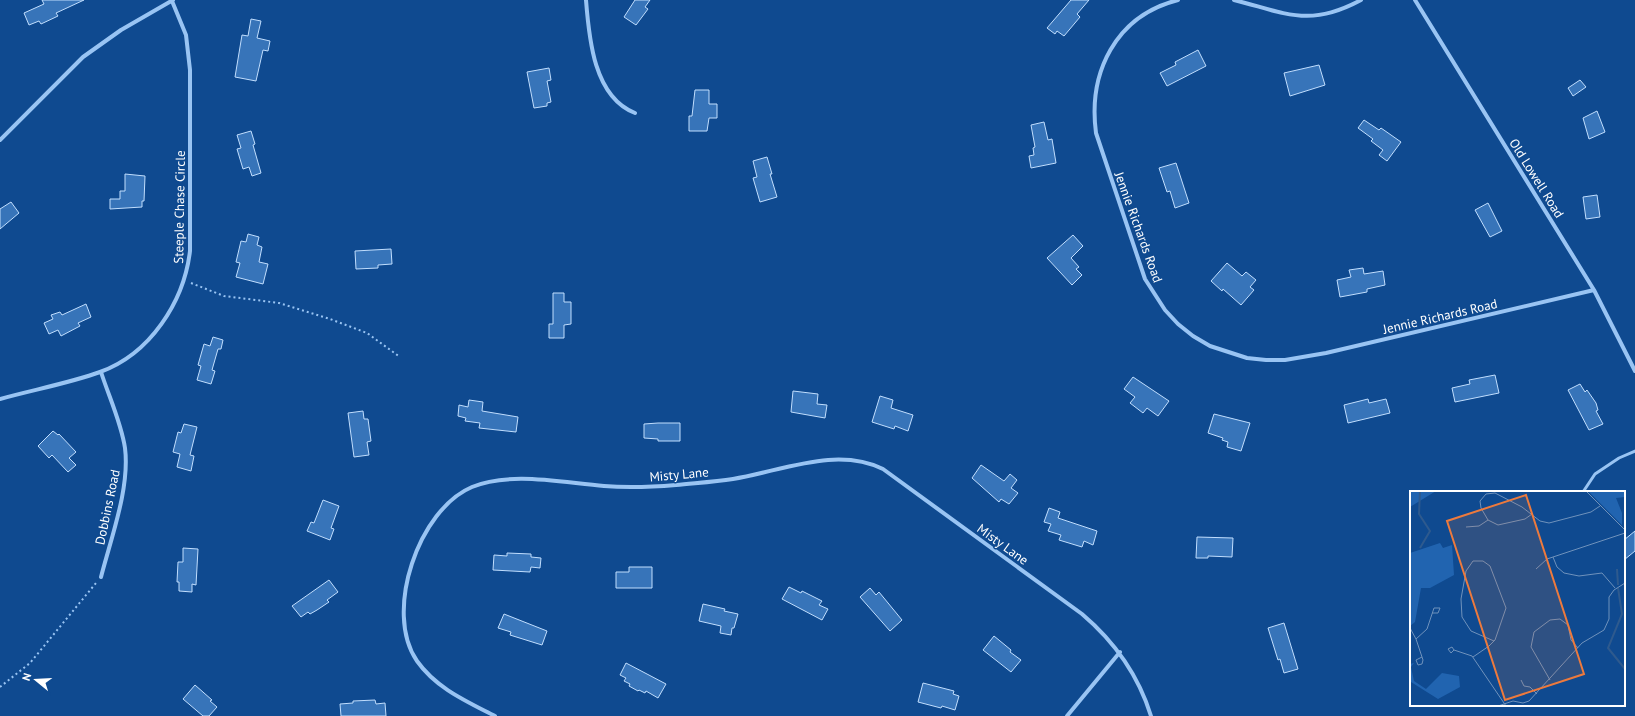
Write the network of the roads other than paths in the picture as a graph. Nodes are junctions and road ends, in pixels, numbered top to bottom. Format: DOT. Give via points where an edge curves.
graph roads {
  1 [pos="172,0"];
  2 [pos="586,0"];
  3 [pos="1178,0"];
  4 [pos="1234,0"];
  5 [pos="1361,0"];
  6 [pos="1415,0"];
  7 [pos="635,113"];
  8 [pos="0,140"];
  9 [pos="1594,290"];
  10 [pos="1635,371"];
  11 [pos="101,372"];
  12 [pos="0,399"];
  13 [pos="1635,451"];
  14 [pos="1584,491"];
  15 [pos="101,577"];
  16 [pos="1120,652"];
  17 [pos="495,716"];
  18 [pos="1067,716"];
  19 [pos="1151,716"];
  1 -- 8 [label="street, Steeple Chase Circle" via="121,30 83,58"];
  1 -- 11 [label="street, Steeple Chase Circle" via="186,35 190,70 190,251 185,281 172,309 155,331 136,350"];
  2 -- 7 [label="street" via="593,50 608,91 617,102"];
  3 -- 9 [label="street, Jennie Richards Road" via="1153,9 1138,19 1113,46 1098,79 1094,115 1096,133 1145,279 1165,310 1193,336 1228,353 1266,360 1285,360 1326,353"];
  4 -- 5 [label="street" via="1275,12 1303,16 1328,13"];
  6 -- 9 [label="street, Old Lowell Road"];
  9 -- 10 [label="street, Old Lowell Road"];
  11 -- 12 [label="street, Steeple Chase Circle"];
  11 -- 15 [label="street, Dobbins Road" via="120,429 126,464 124,485"];
  13 -- 14 [label="lane" via="1595,474"];
  16 -- 17 [label="street, Misty Lane" via="1082,614 874,465 849,459 836,459 732,479 646,487 515,479 494,481 472,487 462,493 440,512 430,526 414,559 403,613 408,644 425,671 448,690"];
  16 -- 18 [label="street"];
  16 -- 19 [label="street, Misty Lane" via="1133,671"];
}
